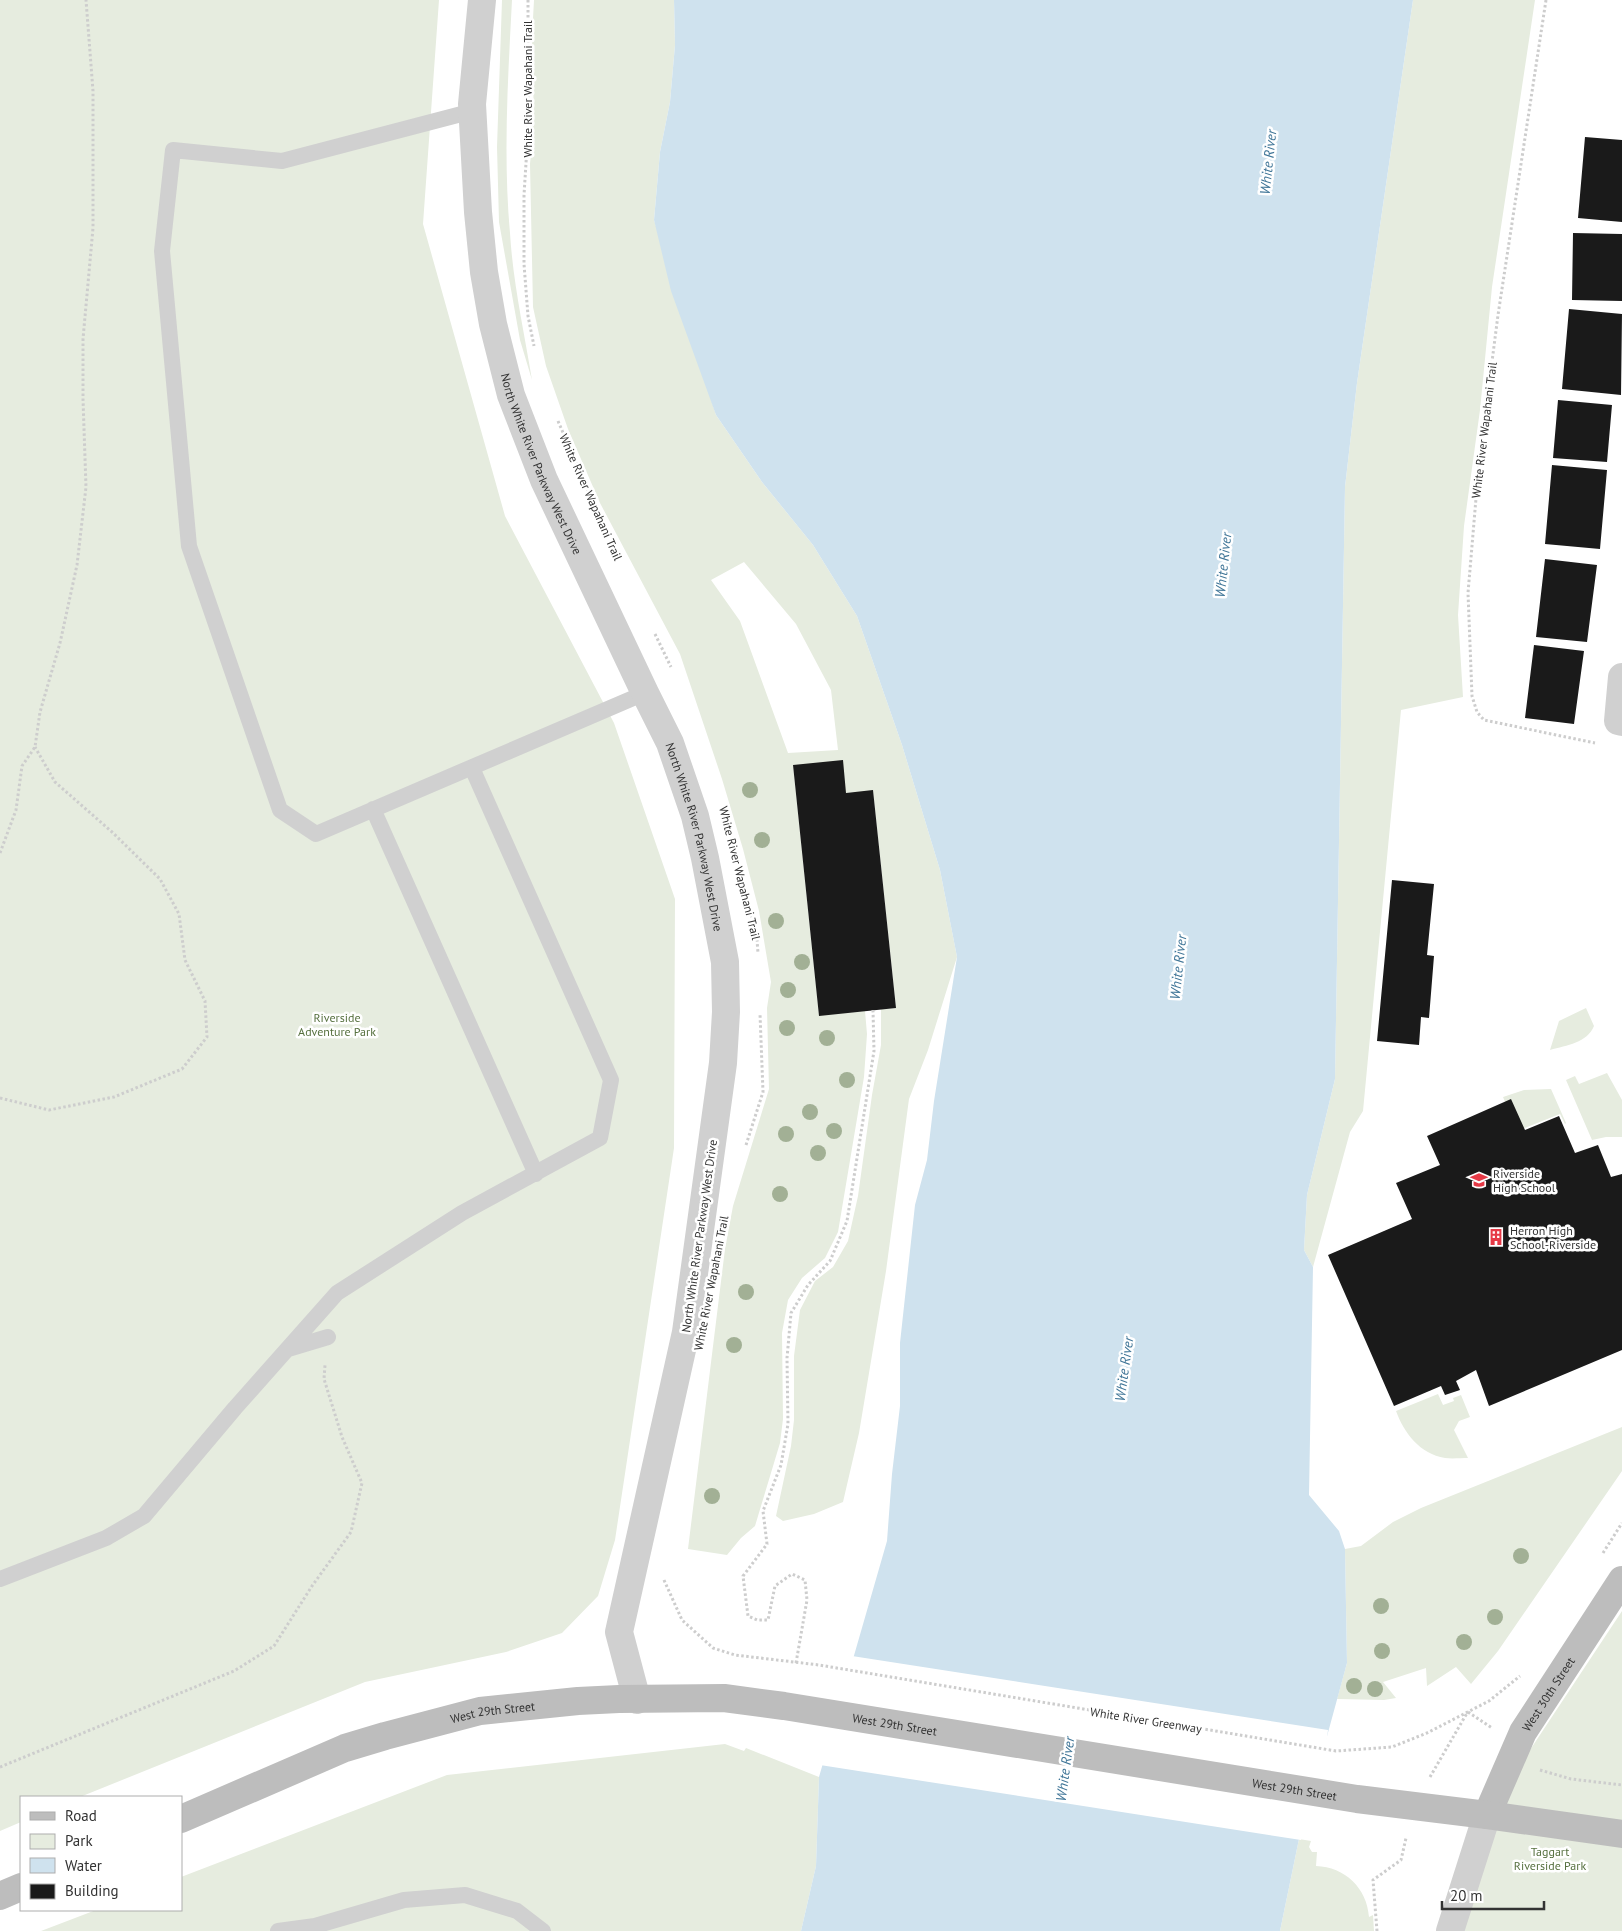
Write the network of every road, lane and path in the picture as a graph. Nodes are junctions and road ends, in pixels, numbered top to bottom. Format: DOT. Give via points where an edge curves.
graph roads {
  1 [pos="86,0"];
  2 [pos="482,0"];
  3 [pos="528,0"];
  4 [pos="1546,0"];
  5 [pos="473,111"];
  6 [pos="536,355"];
  7 [pos="556,416"];
  8 [pos="599,516"];
  9 [pos="652,627"];
  10 [pos="674,674"];
  11 [pos="1622,677"];
  12 [pos="644,694"];
  13 [pos="1622,722"];
  14 [pos="1604,746"];
  15 [pos="35,747"];
  16 [pos="472,768"];
  17 [pos="373,809"];
  18 [pos="0,853"];
  19 [pos="748,902"];
  20 [pos="758,959"];
  21 [pos="760,1006"];
  22 [pos="873,1010"];
  23 [pos="0,1098"];
  24 [pos="746,1146"];
  25 [pos="536,1174"];
  26 [pos="328,1337"];
  27 [pos="288,1349"];
  28 [pos="663,1577"];
  29 [pos="0,1579"];
  30 [pos="1622,1580"];
  31 [pos="796,1662"];
  32 [pos="637,1700"];
  33 [pos="1467,1712"];
  34 [pos="0,1767"];
  35 [pos="1536,1769"];
  36 [pos="1622,1785"];
  37 [pos="1487,1815"];
  38 [pos="182,1818"];
  39 [pos="1622,1834"];
  40 [pos="20,1887"];
  41 [pos="0,1896"];
  42 [pos="278,1931"];
  43 [pos="543,1931"];
  44 [pos="1450,1931"];
  1 -- 15 [label="path" via="93,91 94,228 84,339 86,487 77,565 60,643 40,712"];
  2 -- 5 [label="street, North White River Parkway West Drive"];
  3 -- 6 [label="path, White River Wapahani Trail" via="524,264 528,316"];
  4 -- 14 [label="path, White River Wapahani Trail" via="1479,463 1468,593 1472,696 1477,712 1484,720"];
  5 -- 12 [label="street, North White River Parkway West Drive" via="484,272 511,395 544,480"];
  5 -- 17 [label="lane" via="282,161 173,150 162,251 189,546 280,810 316,834"];
  7 -- 8 [label="path, White River Wapahani Trail"];
  9 -- 10 [label="path"];
  11 -- 13 [label="street" via="1618,721"];
  12 -- 16 [label="lane"];
  12 -- 32 [label="street, North White River Parkway West Drive" via="670,743 695,816 723,944 726,1012 723,1063 686,1332 619,1632"];
  15 -- 18 [label="path" via="22,766 16,810"];
  15 -- 23 [label="path" via="55,782 160,879 179,914 185,960 206,1001 207,1037 182,1069 114,1097 49,1110"];
  16 -- 17 [label="lane"];
  16 -- 25 [label="lane" via="611,1080 600,1138"];
  17 -- 25 [label="lane"];
  19 -- 20 [label="path, White River Wapahani Trail"];
  21 -- 24 [label="path" via="763,1092"];
  22 -- 31 [label="path" via="874,1051 847,1221 830,1262 808,1285 791,1313 787,1358 788,1424 781,1465 763,1511 767,1544 743,1576 748,1616 756,1620 768,1620 775,1586 792,1574 806,1580 807,1600"];
  25 -- 27 [label="lane" via="462,1214 337,1293"];
  26 -- 27 [label="lane"];
  26 -- 34 [label="path" via="324,1379 342,1437 362,1483 351,1532 274,1646 234,1671"];
  27 -- 29 [label="lane" via="144,1516 106,1538"];
  28 -- 31 [label="path" via="682,1620 713,1648 735,1655"];
  30 -- 37 [label="main road, West 30th Street" via="1523,1732"];
  31 -- 33 [label="path, White River Greenway" via="1336,1751 1392,1747"];
  32 -- 37 [label="main road, West 29th Street" via="724,1698 784,1706 1356,1799"];
  32 -- 38 [label="main road, West 29th Street" via="578,1701 480,1712 385,1736 312,1761"];
  35 -- 36 [label="path"];
  37 -- 39 [label="main road, West 29th Street"];
  37 -- 44 [label="street"];
  40 -- 41 [label="main road"];
  42 -- 43 [label="lane" via="315,1926 404,1900 466,1895 517,1911"];
}
